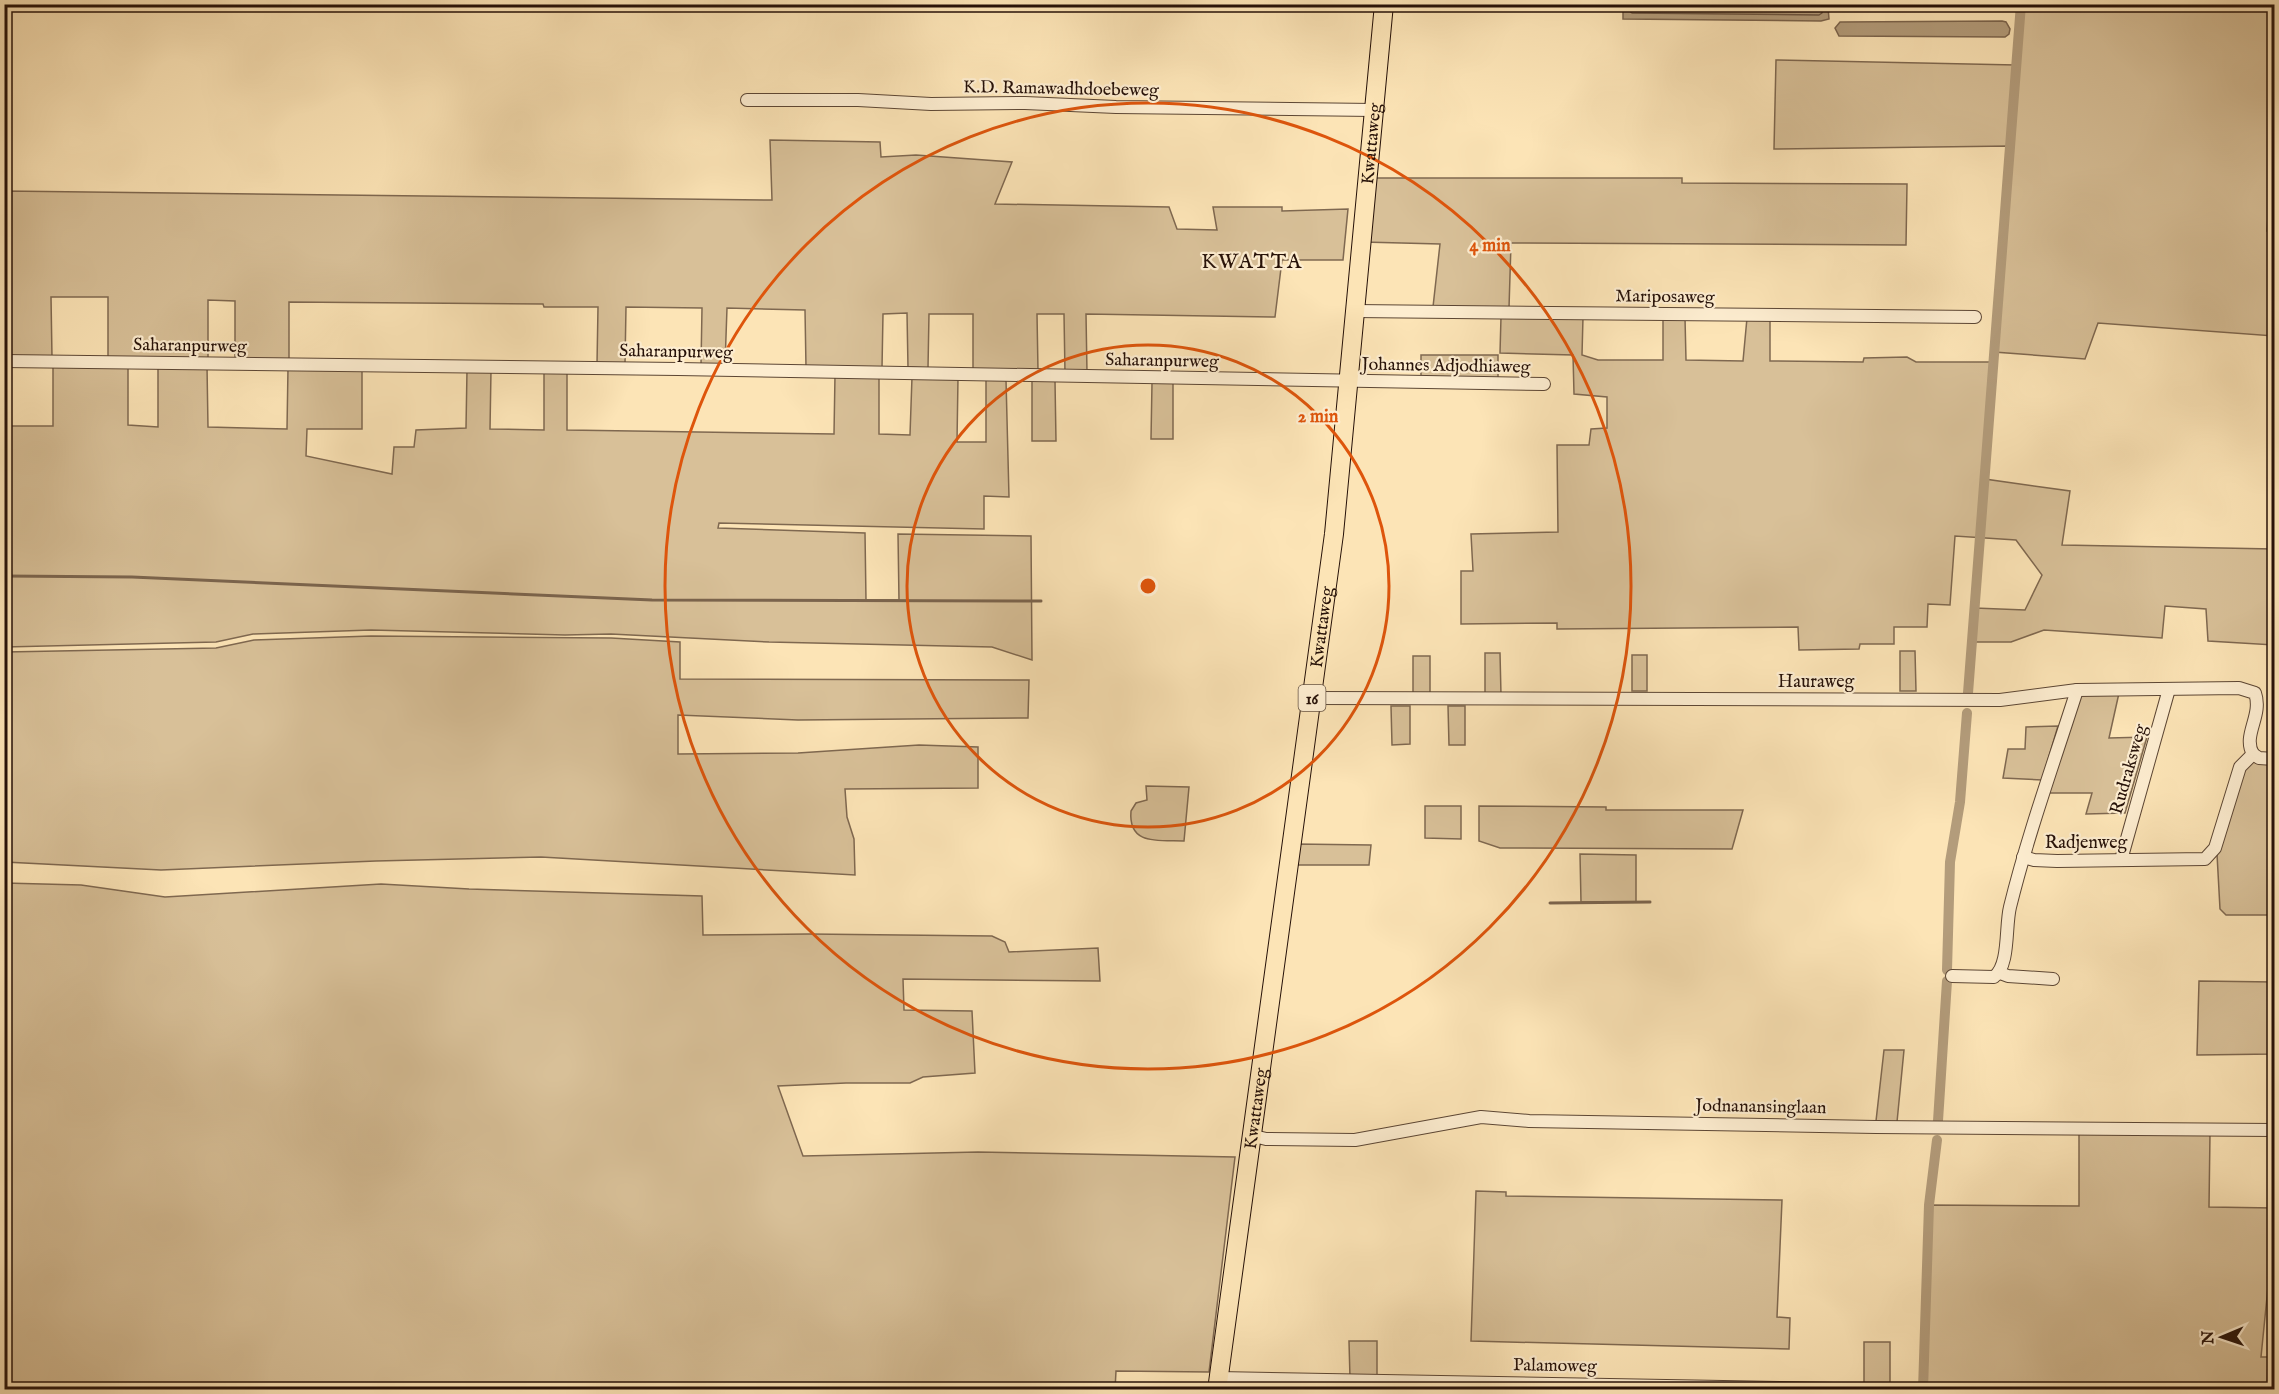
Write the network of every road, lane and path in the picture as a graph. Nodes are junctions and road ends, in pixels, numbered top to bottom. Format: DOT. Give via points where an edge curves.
graph roads {
  1 [pos="1384,4"];
  2 [pos="747,100"];
  3 [pos="1374,110"];
  4 [pos="1354,311"];
  5 [pos="1975,317"];
  6 [pos="4,362"];
  7 [pos="1348,381"];
  8 [pos="1544,384"];
  9 [pos="2169,689"];
  10 [pos="2077,690"];
  11 [pos="1312,698"];
  12 [pos="2253,754"];
  13 [pos="2274,759"];
  14 [pos="2023,857"];
  15 [pos="2121,860"];
  16 [pos="2000,973"];
  17 [pos="1952,976"];
  18 [pos="2053,979"];
  19 [pos="2274,1130"];
  20 [pos="1250,1135"];
  21 [pos="1217,1384"];
  22 [pos="1316,1385"];
  23 [pos="1566,1386"];
  24 [pos="1891,1389"];
  1 -- 3 [label="main road, Kwattaweg / 16"];
  2 -- 3 [label="street, K.D. Ramawadhdoebeweg"];
  3 -- 4 [label="main road, Kwattaweg / 16"];
  4 -- 5 [label="street, Mariposaweg"];
  4 -- 7 [label="main road, Kwattaweg / 16"];
  6 -- 7 [label="street, Saharanpurweg" via="712,369"];
  7 -- 8 [label="street, Johannes Adjodhiaweg"];
  7 -- 11 [label="main road, Kwattaweg / 16" via="1334,534"];
  9 -- 10 [label="street, Hauraweg"];
  9 -- 12 [label="street, Hauraweg" via="2239,688 2255,693 2258,711 2248,742"];
  9 -- 15 [label="street, Rudraksweg"];
  10 -- 11 [label="street, Hauraweg" via="2000,700"];
  10 -- 14 [label="street, Radjenweg"];
  11 -- 20 [label="main road, Kwattaweg / 16"];
  12 -- 13 [label="street"];
  12 -- 15 [label="street, Radjenweg" via="2240,767 2211,855 2205,859"];
  14 -- 15 [label="street, Radjenweg"];
  14 -- 16 [label="street" via="2009,910"];
  16 -- 17 [label="street" via="1995,977"];
  16 -- 18 [label="street"];
  19 -- 20 [label="street, Jodnanansinglaan" via="1876,1127 1481,1117 1355,1140 1266,1139"];
  20 -- 21 [label="main road, Kwattaweg / 16"];
  21 -- 22 [label="street, Palamoweg"];
  22 -- 23 [label="street, Palamoweg"];
  23 -- 24 [label="street, Palamoweg"];
}
